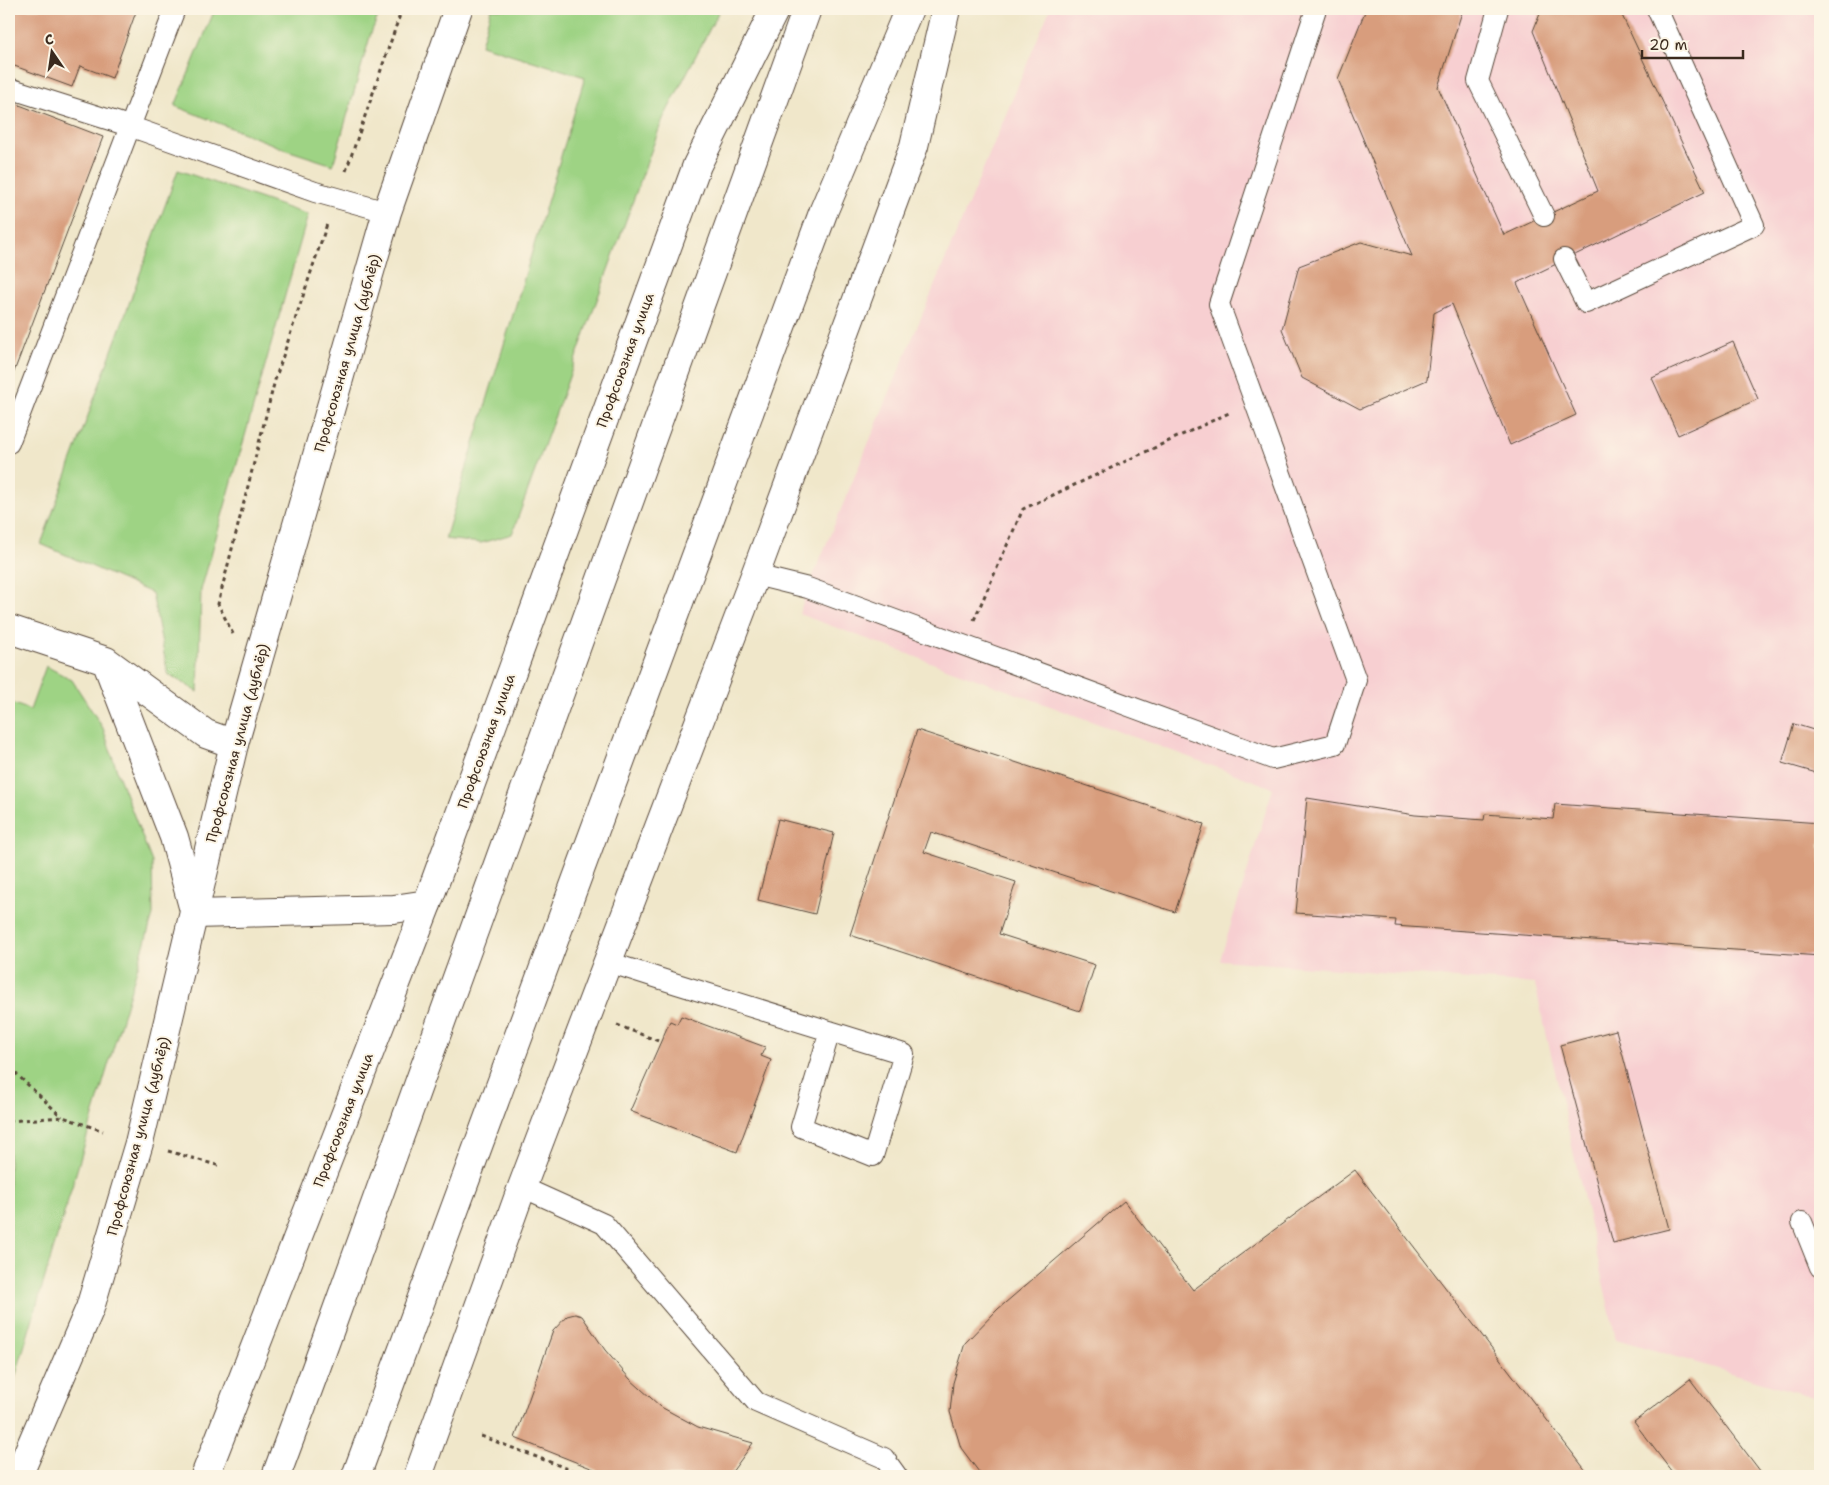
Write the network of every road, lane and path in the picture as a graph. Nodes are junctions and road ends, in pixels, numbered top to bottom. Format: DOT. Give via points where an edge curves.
graph roads {
  1 [pos="175,9"];
  2 [pos="402,9"];
  3 [pos="458,9"];
  4 [pos="775,9"];
  5 [pos="807,9"];
  6 [pos="909,9"];
  7 [pos="946,9"];
  8 [pos="1316,9"];
  9 [pos="1498,9"];
  10 [pos="1657,9"];
  11 [pos="9,88"];
  12 [pos="129,126"];
  13 [pos="336,198"];
  14 [pos="388,212"];
  15 [pos="1544,216"];
  16 [pos="1564,260"];
  17 [pos="1255,401"];
  18 [pos="9,443"];
  19 [pos="755,575"];
  20 [pos="9,629"];
  21 [pos="230,643"];
  22 [pos="964,644"];
  23 [pos="106,661"];
  24 [pos="234,744"];
  25 [pos="427,904"];
  26 [pos="195,914"];
  27 [pos="608,962"];
  28 [pos="613,1023"];
  29 [pos="830,1031"];
  30 [pos="661,1042"];
  31 [pos="9,1068"];
  32 [pos="63,1117"];
  33 [pos="9,1121"];
  34 [pos="103,1131"];
  35 [pos="163,1149"];
  36 [pos="220,1166"];
  37 [pos="522,1187"];
  38 [pos="1802,1222"];
  39 [pos="1820,1267"];
  40 [pos="481,1436"];
  41 [pos="18,1476"];
  42 [pos="205,1476"];
  43 [pos="276,1476"];
  44 [pos="356,1476"];
  45 [pos="418,1476"];
  46 [pos="586,1476"];
  47 [pos="897,1476"];
  1 -- 12 [label="lane"];
  2 -- 13 [label="path"];
  3 -- 14 [label="main road, Профсоюзная улица (дублёр)"];
  4 -- 25 [label="main road, Профсоюзная улица" via="697,165"];
  5 -- 43 [label="main road"];
  6 -- 44 [label="main road" via="820,219"];
  7 -- 19 [label="main road" via="914,146"];
  8 -- 17 [label="lane" via="1219,304"];
  9 -- 15 [label="lane" via="1478,81"];
  10 -- 16 [label="lane" via="1754,225 1586,303"];
  11 -- 12 [label="lane"];
  12 -- 13 [label="lane"];
  12 -- 18 [label="lane"];
  13 -- 14 [label="lane"];
  13 -- 21 [label="path" via="275,380 218,604 233,634"];
  14 -- 24 [label="main road, Профсоюзная улица (дублёр)"];
  17 -- 22 [label="path" via="1024,509"];
  17 -- 22 [label="lane" via="1356,680 1335,744 1273,759"];
  19 -- 22 [label="lane" via="808,588"];
  19 -- 27 [label="main road"];
  20 -- 23 [label="main road"];
  23 -- 24 [label="main road" via="206,734"];
  23 -- 26 [label="main road" via="174,837"];
  24 -- 26 [label="main road, Профсоюзная улица (дублёр)"];
  25 -- 26 [label="main road" via="394,909"];
  25 -- 42 [label="main road, Профсоюзная улица"];
  26 -- 41 [label="main road, Профсоюзная улица (дублёр)" via="139,1142 90,1308"];
  27 -- 29 [label="lane"];
  27 -- 37 [label="main road"];
  28 -- 30 [label="path"];
  29 -- 29 [label="lane" via="904,1054 873,1156 801,1127"];
  31 -- 32 [label="path"];
  32 -- 33 [label="path"];
  32 -- 34 [label="path"];
  35 -- 36 [label="path"];
  37 -- 45 [label="main road"];
  37 -- 47 [label="lane" via="604,1224 756,1402 884,1458"];
  38 -- 39 [label="lane"];
  40 -- 46 [label="path"];
}
